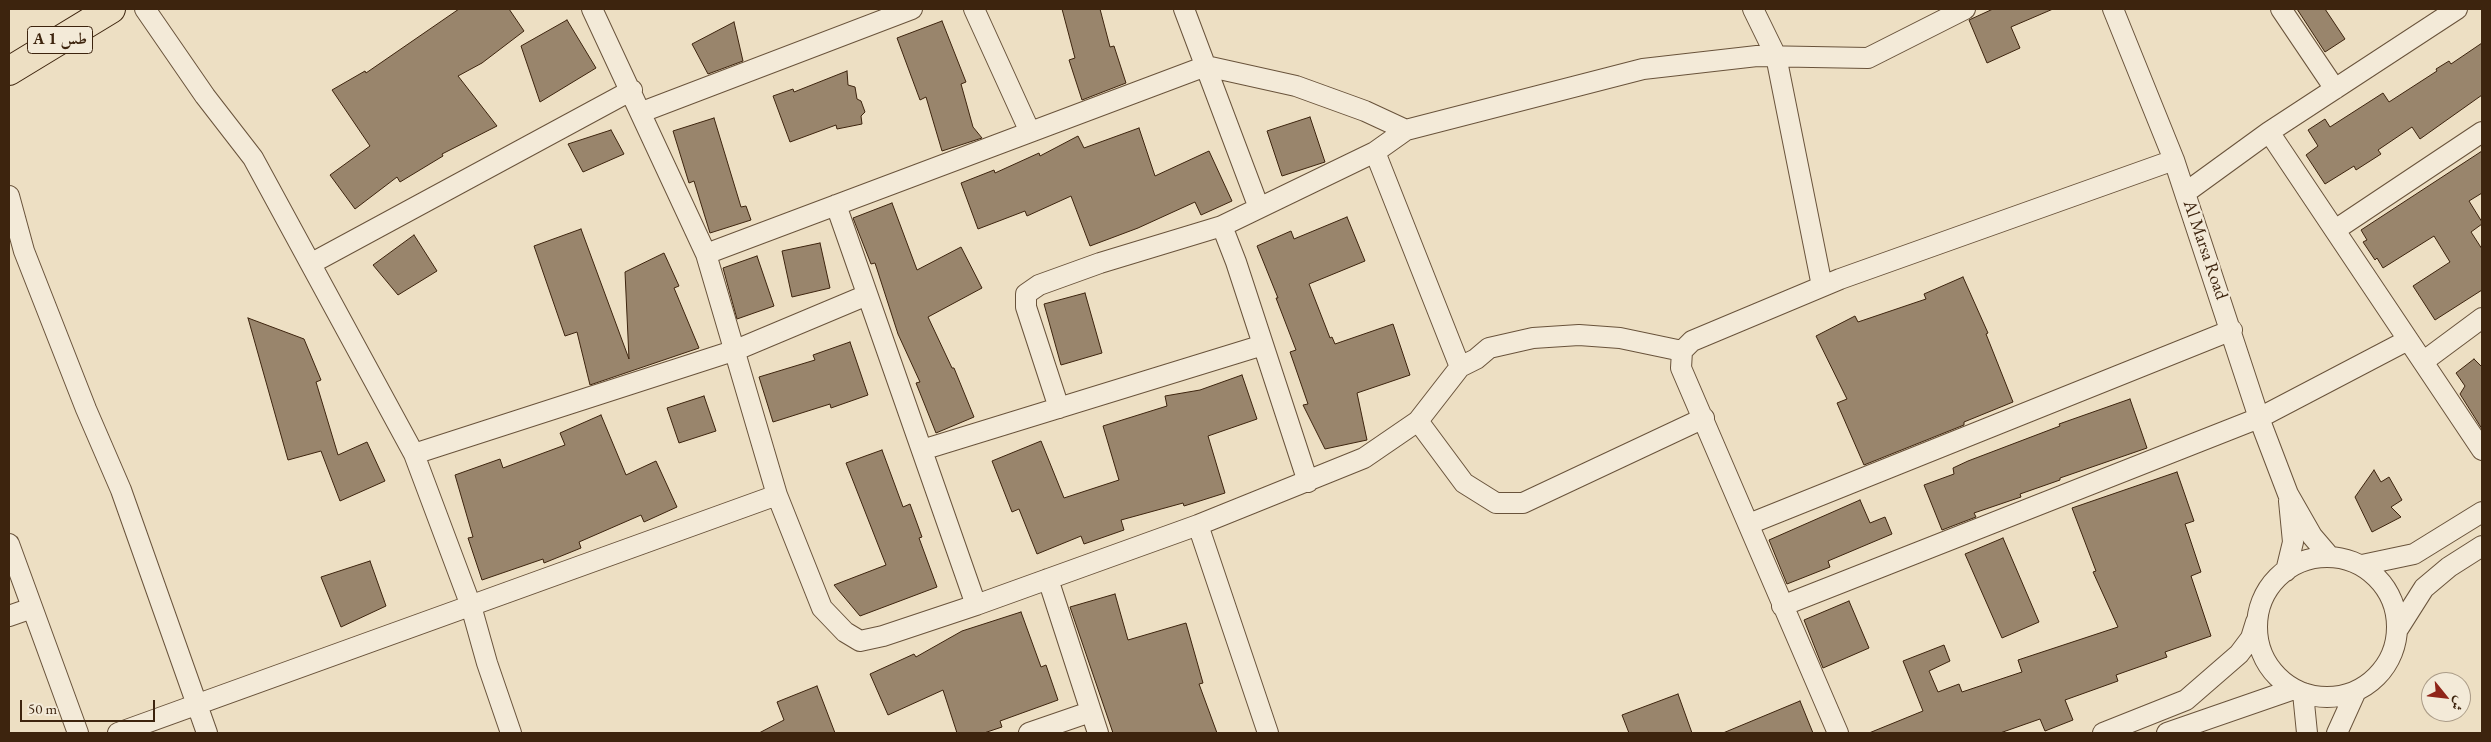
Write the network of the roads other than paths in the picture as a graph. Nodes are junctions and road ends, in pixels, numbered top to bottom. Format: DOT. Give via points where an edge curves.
graph roads {
  1 [pos="91,9"];
  2 [pos="111,9"];
  3 [pos="145,9"];
  4 [pos="592,9"];
  5 [pos="912,9"];
  6 [pos="974,9"];
  7 [pos="1184,9"];
  8 [pos="1754,9"];
  9 [pos="1965,9"];
  10 [pos="2113,9"];
  11 [pos="2281,9"];
  12 [pos="2456,9"];
  13 [pos="1776,56"];
  14 [pos="9,61"];
  15 [pos="1206,66"];
  16 [pos="9,71"];
  17 [pos="2335,89"];
  18 [pos="632,90"];
  19 [pos="642,112"];
  20 [pos="1406,130"];
  21 [pos="1030,132"];
  22 [pos="2269,132"];
  23 [pos="2482,132"];
  24 [pos="1376,152"];
  25 [pos="2174,160"];
  26 [pos="2185,193"];
  27 [pos="9,196"];
  28 [pos="836,205"];
  29 [pos="1259,208"];
  30 [pos="1222,226"];
  31 [pos="2335,230"];
  32 [pos="706,254"];
  33 [pos="312,263"];
  34 [pos="1822,286"];
  35 [pos="867,295"];
  36 [pos="2482,318"];
  37 [pos="2232,330"];
  38 [pos="2408,340"];
  39 [pos="1263,345"];
  40 [pos="736,350"];
  41 [pos="1682,350"];
  42 [pos="2424,361"];
  43 [pos="1460,367"];
  44 [pos="1059,408"];
  45 [pos="1704,418"];
  46 [pos="2259,418"];
  47 [pos="1418,421"];
  48 [pos="922,450"];
  49 [pos="2482,450"];
  50 [pos="414,454"];
  51 [pos="1308,482"];
  52 [pos="2288,494"];
  53 [pos="777,495"];
  54 [pos="2482,512"];
  55 [pos="1750,524"];
  56 [pos="1198,525"];
  57 [pos="9,544"];
  58 [pos="2482,546"];
  59 [pos="2330,557"];
  60 [pos="2362,566"];
  61 [pos="2286,571"];
  62 [pos="1048,579"];
  63 [pos="976,605"];
  64 [pos="471,606"];
  65 [pos="1782,606"];
  66 [pos="32,608"];
  67 [pos="9,616"];
  68 [pos="2257,618"];
  69 [pos="2398,629"];
  70 [pos="2298,691"];
  71 [pos="2356,691"];
  72 [pos="196,706"];
  73 [pos="1090,712"];
  74 [pos="78,733"];
  75 [pos="118,733"];
  76 [pos="207,733"];
  77 [pos="511,733"];
  78 [pos="1030,733"];
  79 [pos="1098,733"];
  80 [pos="1268,733"];
  81 [pos="1838,733"];
  82 [pos="2103,733"];
  83 [pos="2167,733"];
  84 [pos="2307,733"];
  85 [pos="2337,733"];
  1 -- 14 [label="highway, A 1 طس"];
  2 -- 16 [label="highway, A 1 طس"];
  3 -- 33 [label="street" via="253,158"];
  4 -- 18 [label="street"];
  5 -- 19 [label="street"];
  6 -- 21 [label="street"];
  7 -- 15 [label="street"];
  8 -- 13 [label="street"];
  9 -- 13 [label="street" via="1868,58"];
  10 -- 25 [label="street, Al Marsa Road"];
  11 -- 17 [label="street"];
  12 -- 17 [label="street"];
  13 -- 20 [label="street" via="1643,69"];
  13 -- 34 [label="street"];
  15 -- 20 [label="street" via="1296,86"];
  15 -- 21 [label="street"];
  15 -- 29 [label="street"];
  17 -- 22 [label="street"];
  18 -- 19 [label="street"];
  18 -- 33 [label="street"];
  19 -- 32 [label="street"];
  20 -- 24 [label="street"];
  21 -- 28 [label="street"];
  22 -- 26 [label="street"];
  22 -- 31 [label="street"];
  23 -- 31 [label="street"];
  24 -- 29 [label="street"];
  24 -- 43 [label="street"];
  25 -- 26 [label="street, Al Marsa Road"];
  25 -- 34 [label="street"];
  26 -- 37 [label="street, Al Marsa Road"];
  27 -- 72 [label="street" via="24,251 121,490"];
  28 -- 32 [label="street"];
  28 -- 35 [label="street"];
  29 -- 30 [label="street"];
  30 -- 39 [label="street"];
  30 -- 44 [label="street" via="1100,263 1039,285 1026,294 1026,307"];
  31 -- 38 [label="street"];
  32 -- 40 [label="street"];
  33 -- 50 [label="street"];
  34 -- 41 [label="street" via="1692,341"];
  35 -- 40 [label="street"];
  35 -- 48 [label="street"];
  36 -- 42 [label="street"];
  37 -- 46 [label="street, Al Marsa Road"];
  37 -- 55 [label="street"];
  38 -- 42 [label="street"];
  38 -- 46 [label="street"];
  39 -- 44 [label="street"];
  39 -- 51 [label="street"];
  40 -- 50 [label="street"];
  40 -- 53 [label="street"];
  41 -- 43 [label="street" via="1620,338 1579,335 1534,338 1489,348"];
  41 -- 45 [label="street" via="1682,368"];
  42 -- 49 [label="street"];
  43 -- 47 [label="street"];
  44 -- 48 [label="street"];
  45 -- 47 [label="street" via="1523,503 1496,503 1464,483"];
  45 -- 55 [label="street"];
  46 -- 52 [label="street, Al Marsa Road"];
  46 -- 65 [label="street"];
  47 -- 51 [label="street" via="1364,458"];
  48 -- 63 [label="street"];
  50 -- 64 [label="street"];
  51 -- 56 [label="street"];
  52 -- 59 [label="street, Al Marsa Road" via="2312,536"];
  52 -- 61 [label="street, Al Marsa Road" via="2293,542"];
  53 -- 63 [label="street" via="822,608 845,632 860,641"];
  53 -- 64 [label="street"];
  54 -- 60 [label="street" via="2414,554"];
  55 -- 65 [label="street"];
  56 -- 62 [label="street"];
  56 -- 80 [label="street"];
  57 -- 66 [label="street"];
  58 -- 69 [label="street" via="2424,588"];
  59 -- 60 [label="street"];
  59 -- 61 [label="street" via="2320,556 2299,562"];
  60 -- 69 [label="street" via="2382,582 2394,604"];
  61 -- 68 [label="street" via="2265,595"];
  62 -- 63 [label="street"];
  62 -- 73 [label="street"];
  64 -- 72 [label="street"];
  64 -- 77 [label="street"];
  65 -- 81 [label="street"];
  66 -- 67 [label="street"];
  66 -- 74 [label="street"];
  68 -- 70 [label="street" via="2259,646 2272,671"];
  68 -- 82 [label="street" via="2251,638 2239,654 2186,700"];
  69 -- 71 [label="street" via="2386,666"];
  70 -- 71 [label="street" via="2321,697"];
  70 -- 83 [label="street"];
  70 -- 84 [label="street"];
  71 -- 85 [label="street"];
  72 -- 75 [label="street"];
  72 -- 76 [label="street"];
  73 -- 78 [label="street"];
  73 -- 79 [label="street"];
}
